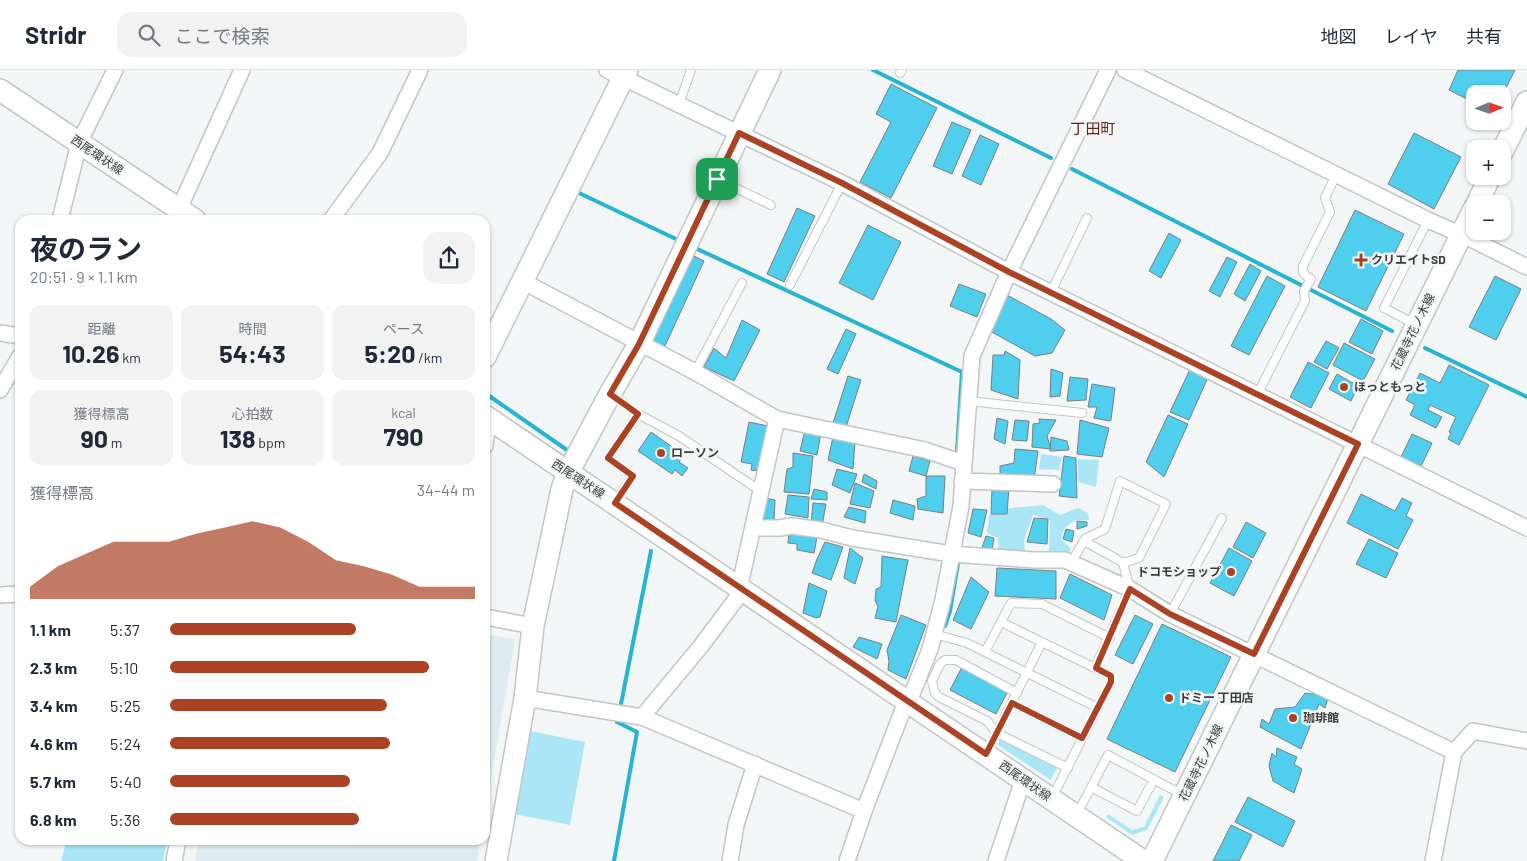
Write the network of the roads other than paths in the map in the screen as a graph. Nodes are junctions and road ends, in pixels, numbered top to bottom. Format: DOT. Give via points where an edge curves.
graph roads {
  1 [pos="115,70"];
  2 [pos="242,70"];
  3 [pos="420,70"];
  4 [pos="691,70"];
  5 [pos="770,70"];
  6 [pos="1108,70"];
  7 [pos="1125,70"];
  8 [pos="619,72"];
  9 [pos="0,90"];
  10 [pos="1527,102"];
  11 [pos="679,104"];
  12 [pos="739,133"];
  13 [pos="1508,140"];
  14 [pos="79,143"];
  15 [pos="1336,175"];
  16 [pos="717,179"];
  17 [pos="842,183"];
  18 [pos="771,205"];
  19 [pos="61,215"];
  20 [pos="187,215"];
  21 [pos="335,215"];
  22 [pos="1087,218"];
  23 [pos="1428,220"];
  24 [pos="1466,225"];
  25 [pos="1461,235"];
  26 [pos="1527,267"];
  27 [pos="1009,272"];
  28 [pos="522,282"];
  29 [pos="742,284"];
  30 [pos="790,285"];
  31 [pos="1051,292"];
  32 [pos="1417,325"];
  33 [pos="0,333"];
  34 [pos="15,335"];
  35 [pos="639,344"];
  36 [pos="490,347"];
  37 [pos="15,364"];
  38 [pos="695,372"];
  39 [pos="0,390"];
  40 [pos="610,394"];
  41 [pos="1257,395"];
  42 [pos="968,402"];
  43 [pos="1082,413"];
  44 [pos="638,414"];
  45 [pos="490,419"];
  46 [pos="777,419"];
  47 [pos="1358,444"];
  48 [pos="963,463"];
  49 [pos="568,473"];
  50 [pos="962,481"];
  51 [pos="1053,484"];
  52 [pos="753,486"];
  53 [pos="615,503"];
  54 [pos="1222,518"];
  55 [pos="753,528"];
  56 [pos="1527,528"];
  57 [pos="1084,541"];
  58 [pos="958,555"];
  59 [pos="1071,563"];
  60 [pos="1124,563"];
  61 [pos="739,587"];
  62 [pos="1130,589"];
  63 [pos="15,594"];
  64 [pos="0,595"];
  65 [pos="1170,614"];
  66 [pos="490,618"];
  67 [pos="1001,622"];
  68 [pos="533,626"];
  69 [pos="934,634"];
  70 [pos="1110,638"];
  71 [pos="1042,642"];
  72 [pos="985,652"];
  73 [pos="1254,654"];
  74 [pos="1096,668"];
  75 [pos="1027,672"];
  76 [pos="1017,692"];
  77 [pos="526,698"];
  78 [pos="908,702"];
  79 [pos="1012,703"];
  80 [pos="1098,708"];
  81 [pos="642,717"];
  82 [pos="997,732"];
  83 [pos="1082,738"];
  84 [pos="1527,741"];
  85 [pos="1454,752"];
  86 [pos="986,754"];
  87 [pos="755,764"];
  88 [pos="1068,768"];
  89 [pos="1023,780"];
  90 [pos="1154,780"];
  91 [pos="1091,787"];
  92 [pos="1184,796"];
  93 [pos="1052,800"];
  94 [pos="864,811"];
  95 [pos="1076,816"];
  96 [pos="177,845"];
  97 [pos="174,861"];
  98 [pos="496,861"];
  99 [pos="730,861"];
  100 [pos="847,861"];
  101 [pos="996,861"];
  102 [pos="1143,861"];
  103 [pos="1152,861"];
  104 [pos="1433,861"];
  1 -- 14 [label="street"];
  2 -- 20 [label="street"];
  3 -- 21 [label="street" via="380,153"];
  4 -- 11 [label="lane"];
  5 -- 12 [label="main road"];
  6 -- 27 [label="street"];
  7 -- 15 [label="street"];
  8 -- 11 [label="street"];
  8 -- 28 [label="main road"];
  9 -- 14 [label="main road, 西尾環状線"];
  10 -- 13 [label="main road"];
  11 -- 12 [label="street"];
  12 -- 16 [label="main road"];
  12 -- 17 [label="street"];
  14 -- 19 [label="street"];
  14 -- 20 [label="main road, 西尾環状線"];
  15 -- 23 [label="street"];
  15 -- 41 [label="lane" via="1325,198 1330,212 1303,266 1304,275 1311,279 1306,288 1305,302"];
  16 -- 18 [label="lane"];
  16 -- 35 [label="main road"];
  17 -- 27 [label="street"];
  17 -- 30 [label="lane"];
  22 -- 31 [label="lane"];
  23 -- 25 [label="street"];
  23 -- 32 [label="lane" via="1384,308"];
  24 -- 25 [label="main road, 花蔵寺花ノ木線"];
  25 -- 26 [label="street"];
  25 -- 32 [label="main road, 花蔵寺花ノ木線"];
  27 -- 31 [label="street"];
  27 -- 42 [label="street" via="972,356"];
  28 -- 35 [label="street"];
  28 -- 36 [label="main road"];
  29 -- 38 [label="lane"];
  31 -- 41 [label="street"];
  32 -- 47 [label="main road, 花蔵寺花ノ木線"];
  33 -- 34 [label="street"];
  35 -- 38 [label="street"];
  35 -- 40 [label="main road"];
  37 -- 39 [label="street"];
  38 -- 46 [label="street"];
  40 -- 44 [label="lane"];
  40 -- 49 [label="main road"];
  41 -- 47 [label="street"];
  42 -- 43 [label="lane"];
  42 -- 48 [label="street"];
  44 -- 52 [label="lane" via="679,436"];
  44 -- 53 [label="lane" via="608,458 633,476"];
  45 -- 49 [label="main road, 西尾環状線"];
  46 -- 48 [label="street" via="924,450"];
  46 -- 55 [label="street"];
  47 -- 56 [label="street"];
  47 -- 73 [label="main road, 花蔵寺花ノ木線"];
  48 -- 50 [label="street"];
  49 -- 53 [label="main road, 西尾環状線"];
  49 -- 68 [label="main road"];
  50 -- 51 [label="street"];
  50 -- 58 [label="street"];
  53 -- 61 [label="main road, 西尾環状線"];
  54 -- 65 [label="lane"];
  55 -- 58 [label="street" via="792,526"];
  55 -- 61 [label="street"];
  57 -- 59 [label="lane"];
  57 -- 60 [label="lane"];
  57 -- 60 [label="lane" via="1105,529 1120,481 1166,504 1139,558"];
  58 -- 59 [label="street" via="1065,560"];
  58 -- 69 [label="street"];
  59 -- 62 [label="street"];
  60 -- 62 [label="lane"];
  61 -- 78 [label="main road, 西尾環状線"];
  61 -- 81 [label="street" via="737,598"];
  62 -- 65 [label="street"];
  62 -- 70 [label="lane"];
  63 -- 64 [label="street"];
  65 -- 73 [label="street"];
  66 -- 68 [label="street"];
  67 -- 70 [label="lane" via="1011,603 1042,604"];
  67 -- 71 [label="lane"];
  67 -- 72 [label="lane"];
  68 -- 77 [label="main road"];
  69 -- 72 [label="lane"];
  69 -- 78 [label="street"];
  70 -- 74 [label="lane"];
  71 -- 74 [label="lane"];
  71 -- 75 [label="lane"];
  72 -- 75 [label="lane"];
  73 -- 85 [label="street"];
  73 -- 92 [label="main road, 花蔵寺花ノ木線"];
  74 -- 80 [label="lane" via="1111,676"];
  75 -- 76 [label="lane"];
  75 -- 80 [label="lane"];
  76 -- 79 [label="lane"];
  76 -- 82 [label="lane" via="956,660 945,660 940,664 932,681 938,697 987,721"];
  77 -- 81 [label="street"];
  77 -- 98 [label="main road"];
  78 -- 86 [label="main road, 西尾環状線"];
  78 -- 94 [label="street"];
  79 -- 82 [label="lane"];
  79 -- 83 [label="lane"];
  80 -- 83 [label="lane"];
  81 -- 87 [label="street"];
  82 -- 86 [label="lane"];
  82 -- 88 [label="lane"];
  83 -- 88 [label="lane"];
  84 -- 85 [label="street" via="1473,731"];
  85 -- 104 [label="street"];
  86 -- 89 [label="main road, 西尾環状線"];
  87 -- 94 [label="street"];
  87 -- 99 [label="street" via="736,826"];
  88 -- 93 [label="lane"];
  89 -- 93 [label="main road, 西尾環状線"];
  89 -- 101 [label="street"];
  90 -- 91 [label="lane" via="1137,811"];
  90 -- 91 [label="lane" via="1108,755"];
  90 -- 92 [label="lane"];
  91 -- 95 [label="lane"];
  92 -- 103 [label="main road, 花蔵寺花ノ木線"];
  93 -- 95 [label="main road, 西尾環状線"];
  94 -- 100 [label="street"];
  95 -- 102 [label="main road, 西尾環状線"];
  96 -- 97 [label="street"];
}
